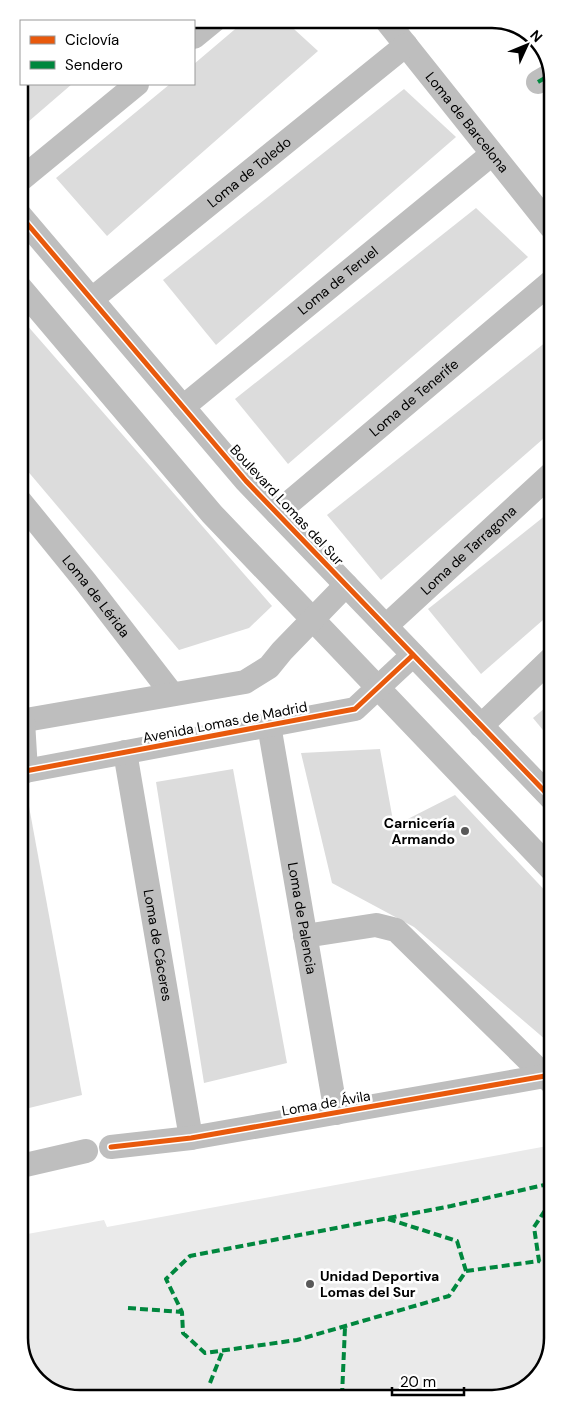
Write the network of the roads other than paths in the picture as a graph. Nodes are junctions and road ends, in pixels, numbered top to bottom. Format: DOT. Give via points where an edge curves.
graph roads {
  1 [pos="206,28"];
  2 [pos="392,28"];
  3 [pos="195,37"];
  4 [pos="406,45"];
  5 [pos="136,85"];
  6 [pos="492,154"];
  7 [pos="28,174"];
  8 [pos="544,219"];
  9 [pos="28,224"];
  10 [pos="544,288"];
  11 [pos="28,297"];
  12 [pos="92,298"];
  13 [pos="183,407"];
  14 [pos="544,480"];
  15 [pos="28,511"];
  16 [pos="277,513"];
  17 [pos="346,585"];
  18 [pos="313,619"];
  19 [pos="386,626"];
  20 [pos="414,655"];
  21 [pos="544,666"];
  22 [pos="378,688"];
  23 [pos="172,694"];
  24 [pos="28,720"];
  25 [pos="269,725"];
  26 [pos="482,726"];
  27 [pos="125,752"];
  28 [pos="28,771"];
  29 [pos="544,791"];
  30 [pos="544,862"];
  31 [pos="305,936"];
  32 [pos="544,1075"];
  33 [pos="544,1081"];
  34 [pos="336,1113"];
  35 [pos="191,1138"];
  36 [pos="111,1147"];
  37 [pos="86,1151"];
  38 [pos="28,1164"];
  1 -- 3 [label="street"];
  2 -- 4 [label="street, Loma de Barcelona"];
  4 -- 6 [label="street, Loma de Barcelona"];
  4 -- 12 [label="street, Loma de Toledo"];
  5 -- 7 [label="street"];
  6 -- 8 [label="street, Loma de Barcelona"];
  6 -- 13 [label="street, Loma de Teruel"];
  9 -- 12 [label="street, Boulevard Lomas del Sur"];
  10 -- 16 [label="street, Loma de Tenerife"];
  11 -- 18 [label="street" via="212,514"];
  12 -- 13 [label="street, Boulevard Lomas del Sur"];
  13 -- 16 [label="street, Boulevard Lomas del Sur"];
  14 -- 19 [label="street, Loma de Tarragona"];
  15 -- 23 [label="street, Loma de Lérida"];
  16 -- 17 [label="street, Boulevard Lomas del Sur"];
  17 -- 18 [label="street"];
  17 -- 19 [label="street, Boulevard Lomas del Sur"];
  18 -- 22 [label="street"];
  18 -- 23 [label="street" via="269,667 245,682"];
  19 -- 20 [label="street, Boulevard Lomas del Sur"];
  20 -- 22 [label="street, Avenida Lomas de Madrid"];
  20 -- 26 [label="street, Boulevard Lomas del Sur"];
  21 -- 26 [label="street"];
  22 -- 25 [label="street, Avenida Lomas de Madrid" via="355,709"];
  22 -- 30 [label="street"];
  23 -- 24 [label="street"];
  25 -- 27 [label="street, Avenida Lomas de Madrid"];
  25 -- 31 [label="street, Loma de Palencia"];
  26 -- 29 [label="street, Boulevard Lomas del Sur"];
  27 -- 28 [label="street, Avenida Lomas de Madrid"];
  27 -- 35 [label="street, Loma de Cáceres"];
  31 -- 32 [label="street" via="376,925 396,930"];
  31 -- 34 [label="street, Loma de Palencia"];
  33 -- 34 [label="street, Loma de Ávila"];
  34 -- 35 [label="street, Loma de Ávila"];
  35 -- 36 [label="street, Loma de Ávila"];
  37 -- 38 [label="street"];
}
